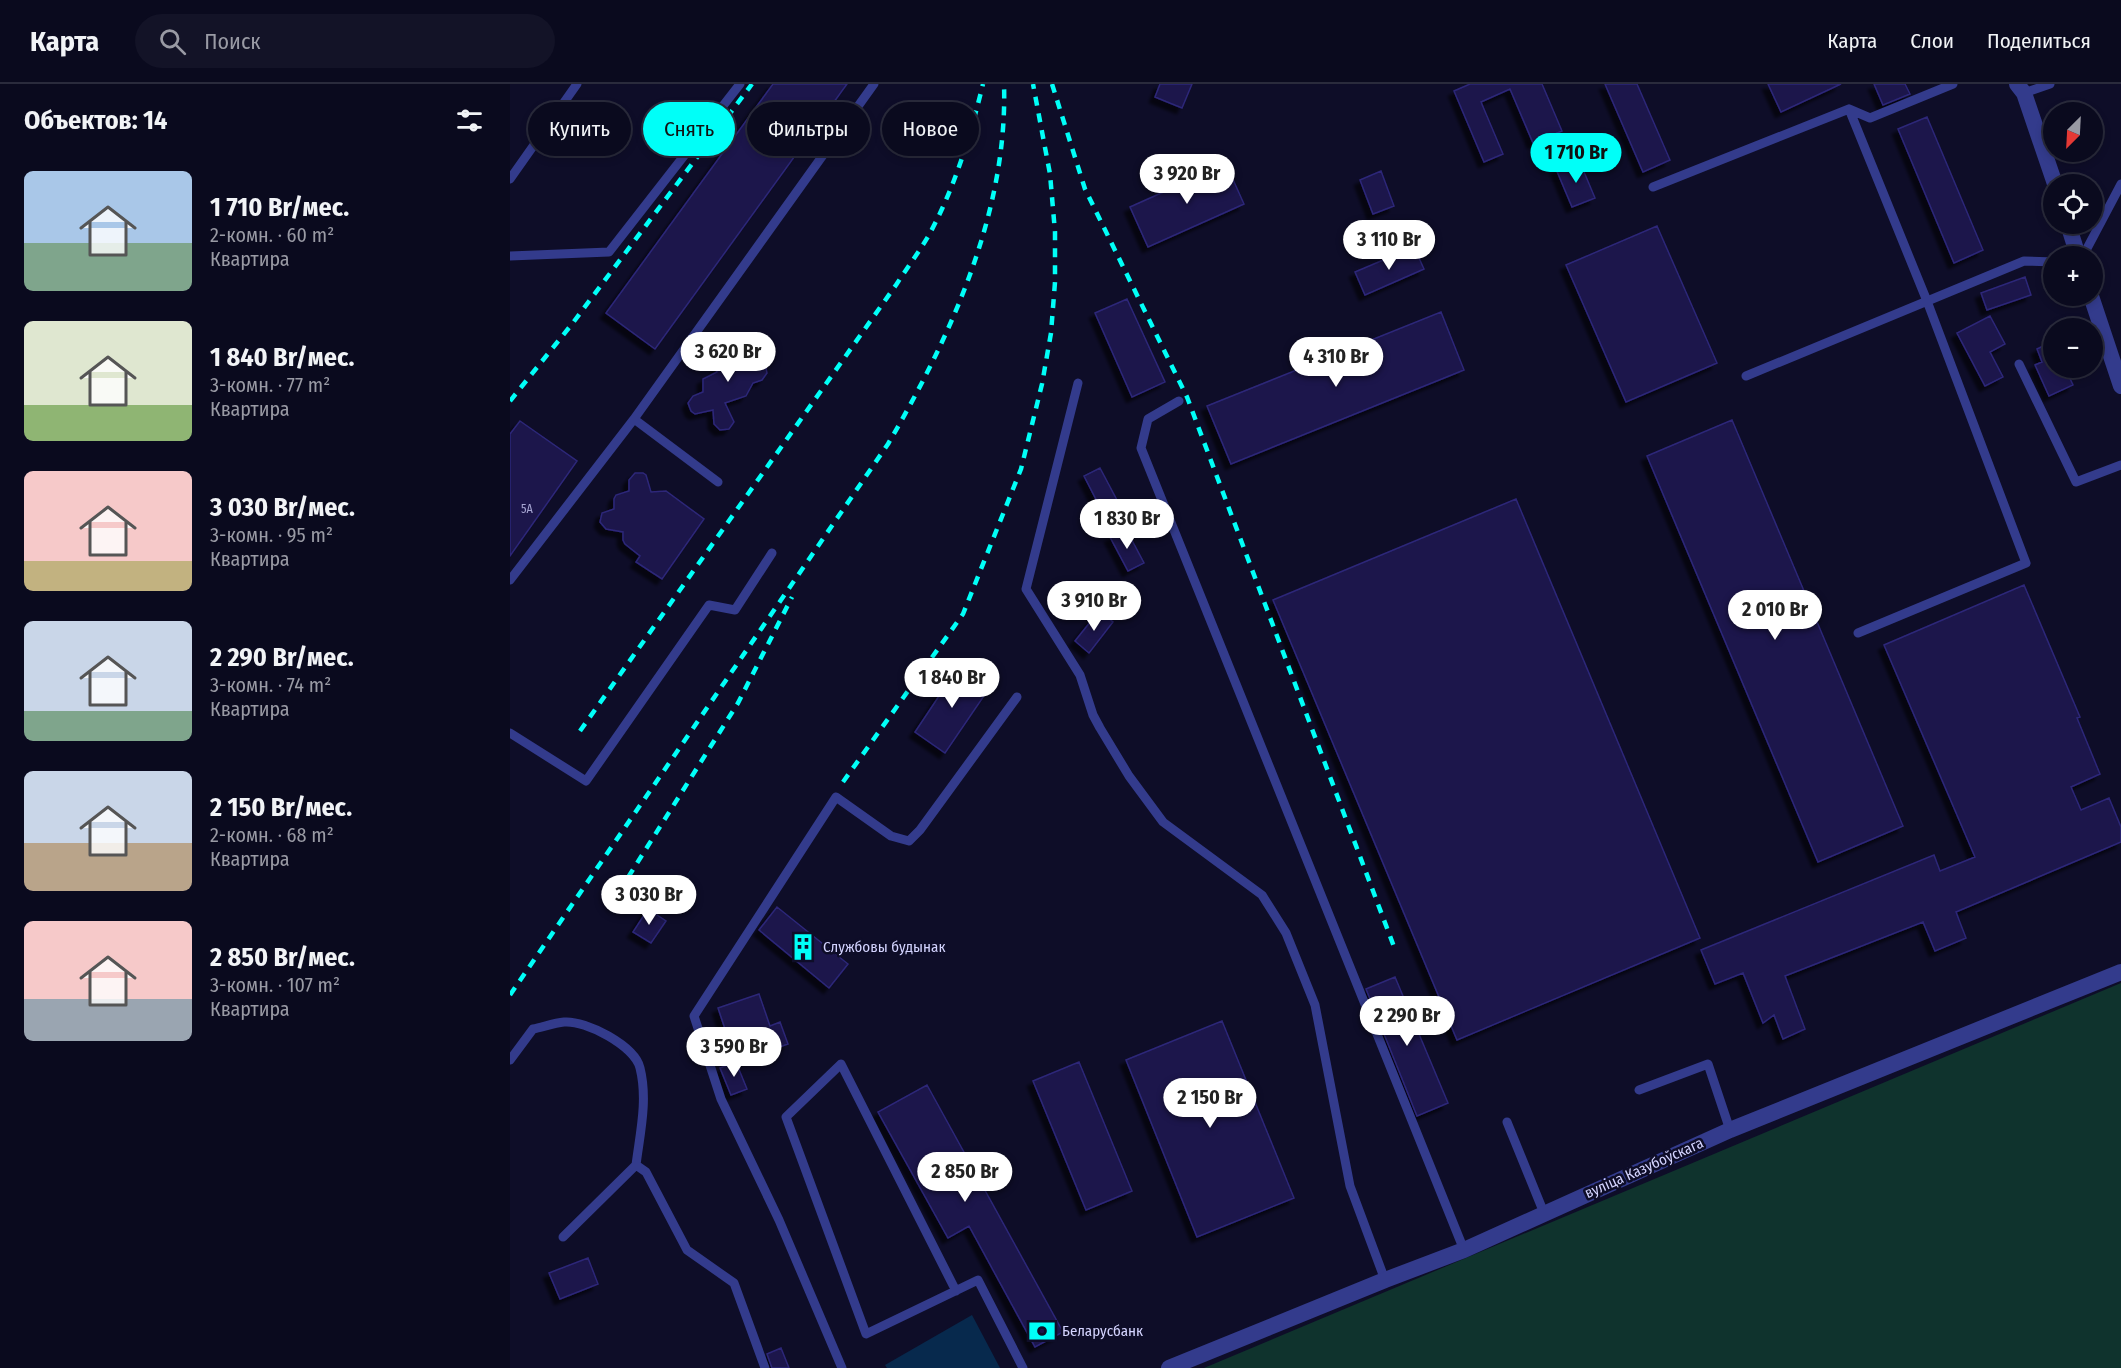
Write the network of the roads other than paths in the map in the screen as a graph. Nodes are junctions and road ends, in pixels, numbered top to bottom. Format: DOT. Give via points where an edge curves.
graph roads {
  1 [pos="576,84"];
  2 [pos="740,84"];
  3 [pos="874,84"];
  4 [pos="1953,84"];
  5 [pos="2050,84"];
  6 [pos="2021,88"];
  7 [pos="1849,109"];
  8 [pos="2051,174"];
  9 [pos="510,178"];
  10 [pos="2121,184"];
  11 [pos="1653,187"];
  12 [pos="2088,246"];
  13 [pos="510,256"];
  14 [pos="2043,261"];
  15 [pos="1927,301"];
  16 [pos="2094,306"];
  17 [pos="2019,364"];
  18 [pos="1746,376"];
  19 [pos="1078,383"];
  20 [pos="2121,386"];
  21 [pos="1179,401"];
  22 [pos="634,418"];
  23 [pos="2121,465"];
  24 [pos="718,483"];
  25 [pos="771,553"];
  26 [pos="510,580"];
  27 [pos="1858,633"];
  28 [pos="1017,697"];
  29 [pos="510,733"];
  30 [pos="2121,972"];
  31 [pos="510,1060"];
  32 [pos="1639,1090"];
  33 [pos="1507,1122"];
  34 [pos="1730,1130"];
  35 [pos="636,1165"];
  36 [pos="1544,1213"];
  37 [pos="563,1237"];
  38 [pos="1464,1250"];
  39 [pos="1385,1280"];
  40 [pos="956,1291"];
  41 [pos="765,1368"];
  42 [pos="842,1368"];
  43 [pos="1023,1368"];
  44 [pos="1169,1368"];
  1 -- 9 [label="lane"];
  2 -- 13 [label="lane" via="609,252"];
  3 -- 22 [label="lane"];
  4 -- 7 [label="lane" via="1870,118"];
  5 -- 6 [label="lane"];
  6 -- 8 [label="street"];
  7 -- 11 [label="lane"];
  7 -- 15 [label="lane"];
  10 -- 12 [label="lane"];
  14 -- 15 [label="lane" via="2024,261"];
  15 -- 18 [label="lane"];
  15 -- 27 [label="lane" via="2026,563"];
  16 -- 20 [label="street"];
  17 -- 23 [label="lane" via="2076,482"];
  19 -- 39 [label="lane" via="1026,589 1080,675 1100,728 1163,822 1262,895 1286,933 1315,1005 1350,1186"];
  21 -- 38 [label="lane" via="1148,418 1141,448"];
  22 -- 24 [label="lane"];
  22 -- 26 [label="lane"];
  25 -- 29 [label="lane" via="735,610 709,605 586,781"];
  28 -- 42 [label="lane" via="921,830 909,840 891,836 836,797 694,1016 722,1099"];
  30 -- 34 [label="street, вуліца Казубоўскага"];
  31 -- 35 [label="lane" via="533,1029 566,1021 598,1030 625,1047 640,1066 644,1109"];
  32 -- 34 [label="lane" via="1708,1064"];
  33 -- 36 [label="lane"];
  34 -- 36 [label="street, вуліца Казубоўскага"];
  35 -- 37 [label="lane"];
  35 -- 41 [label="lane" via="646,1172 687,1250 734,1283"];
  36 -- 38 [label="street, вуліца Казубоўскага"];
  38 -- 39 [label="street, вуліца Казубоўскага"];
  39 -- 44 [label="street, вуліца Казубоўскага"];
  40 -- 40 [label="lane" via="866,1334 786,1117 841,1064"];
  40 -- 43 [label="lane" via="978,1280"];
}
